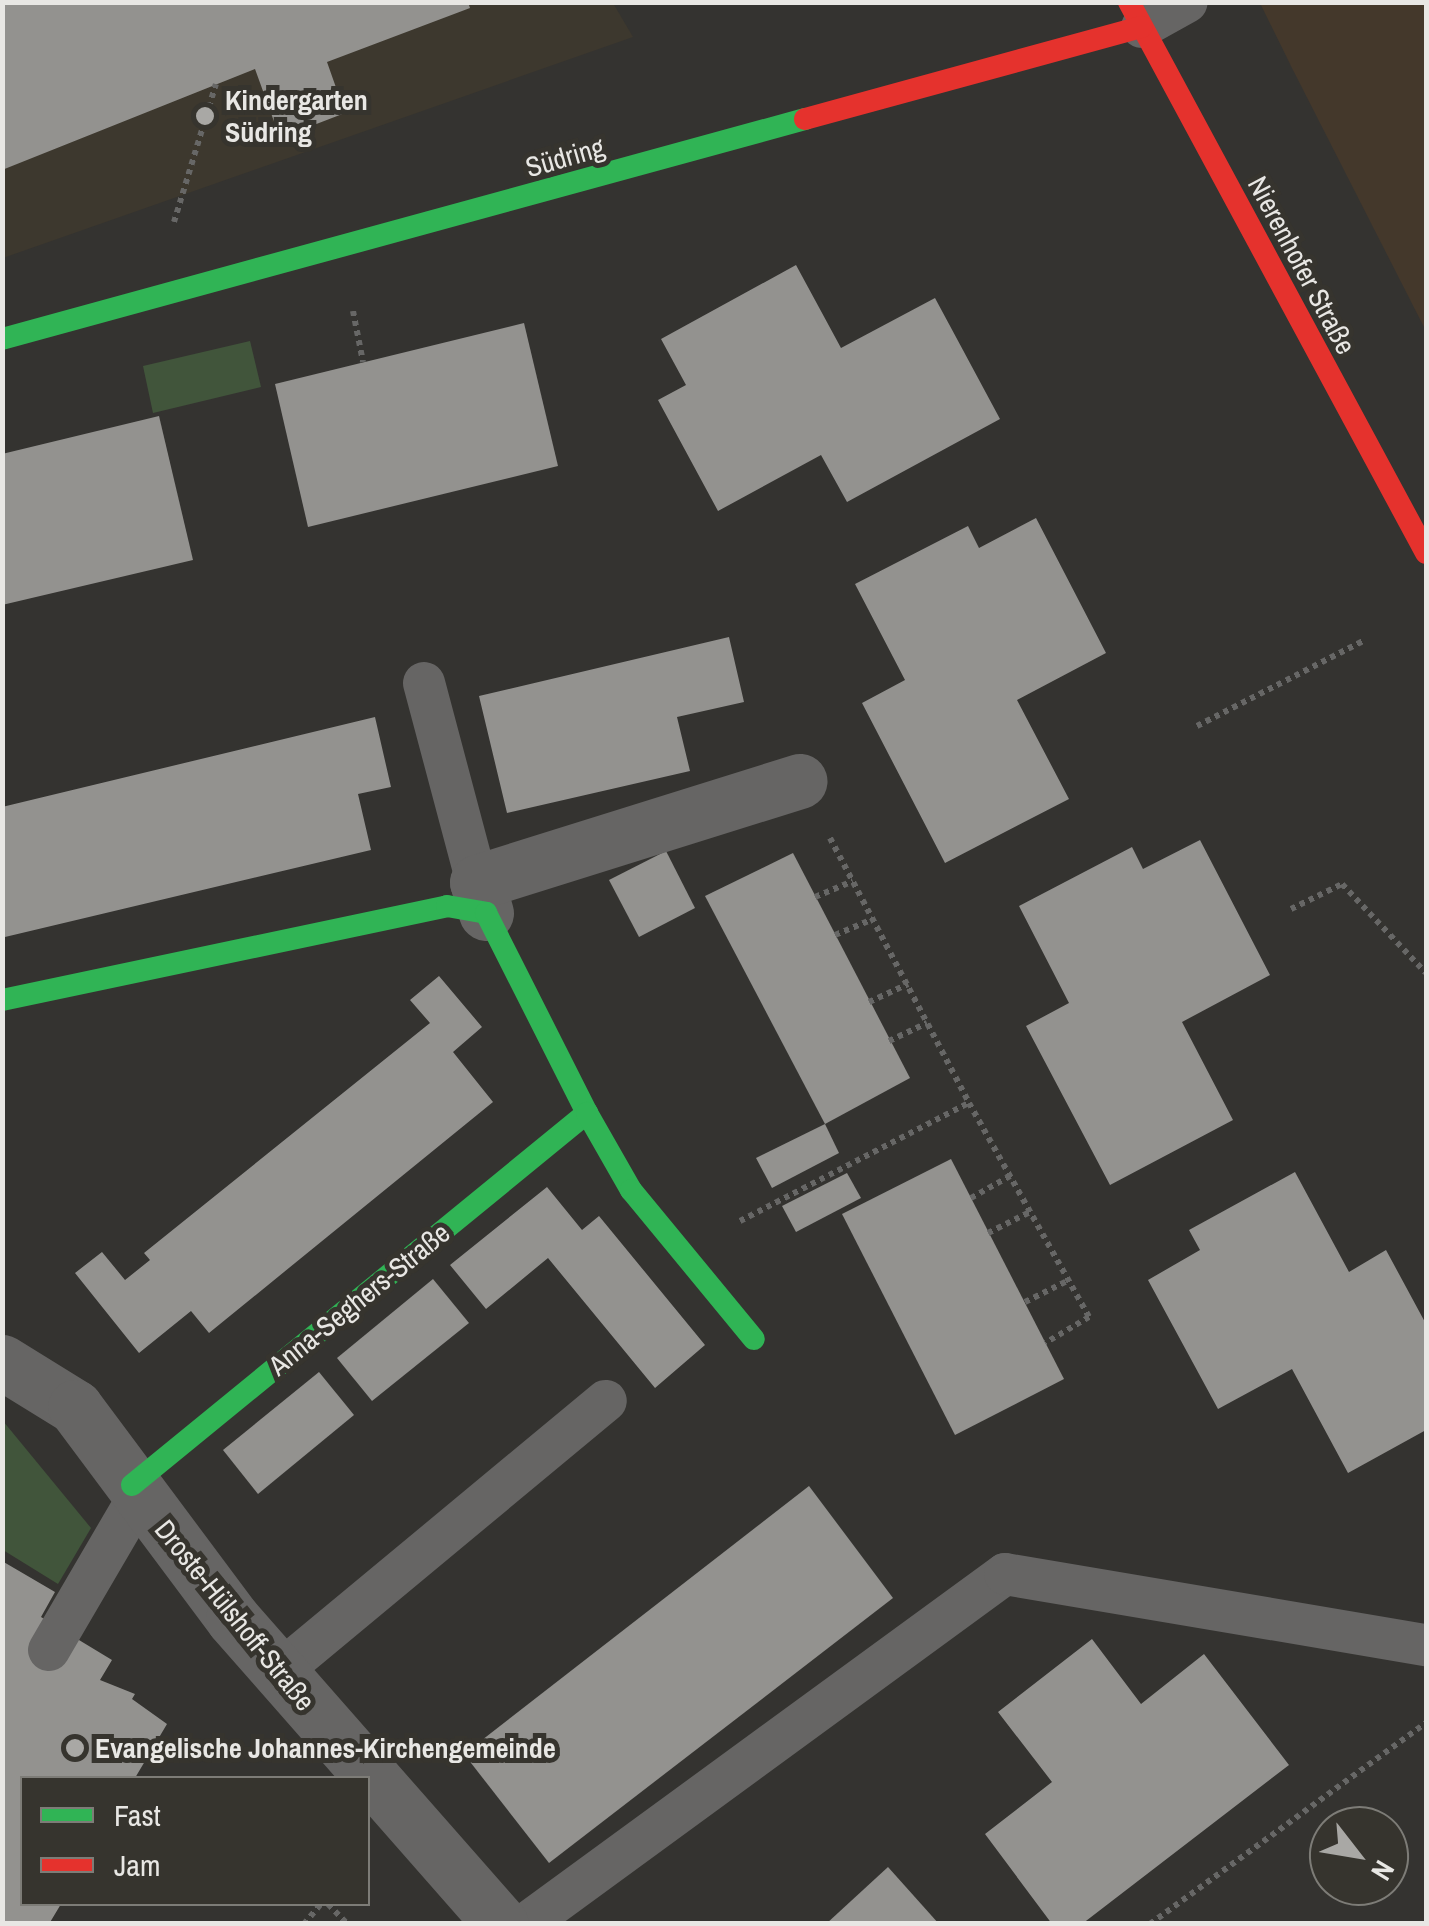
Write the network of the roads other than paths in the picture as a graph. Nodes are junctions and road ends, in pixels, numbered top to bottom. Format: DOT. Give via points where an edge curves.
graph roads {
  1 [pos="1188,2"];
  2 [pos="1135,15"];
  3 [pos="2,338"];
  4 [pos="1426,553"];
  5 [pos="424,682"];
  6 [pos="800,780"];
  7 [pos="481,897"];
  8 [pos="2,1000"];
  9 [pos="587,1114"];
  10 [pos="754,1339"];
  11 [pos="2,1362"];
  12 [pos="606,1401"];
  13 [pos="136,1491"];
  14 [pos="1426,1645"];
  15 [pos="49,1650"];
  16 [pos="278,1673"];
  17 [pos="370,1776"];
  18 [pos="370,1777"];
  19 [pos="501,1924"];
  20 [pos="526,1924"];
  1 -- 2 [label="lane"];
  2 -- 3 [label="street, Südring" via="154,300"];
  2 -- 4 [label="street, Nierenhofer Straße"];
  5 -- 7 [label="lane"];
  6 -- 7 [label="street"];
  7 -- 8 [label="street"];
  7 -- 9 [label="street"];
  9 -- 10 [label="street" via="630,1190"];
  9 -- 13 [label="street, Anna-Seghers-Straße"];
  11 -- 13 [label="street, Droste-Hülshoff-Straße" via="75,1407"];
  12 -- 16 [label="lane"];
  13 -- 15 [label="lane"];
  13 -- 16 [label="street, Droste-Hülshoff-Straße"];
  14 -- 20 [label="lane" via="1006,1574"];
  16 -- 17 [label="street, Droste-Hülshoff-Straße"];
  18 -- 19 [label="street, Droste-Hülshoff-Straße"];
}
